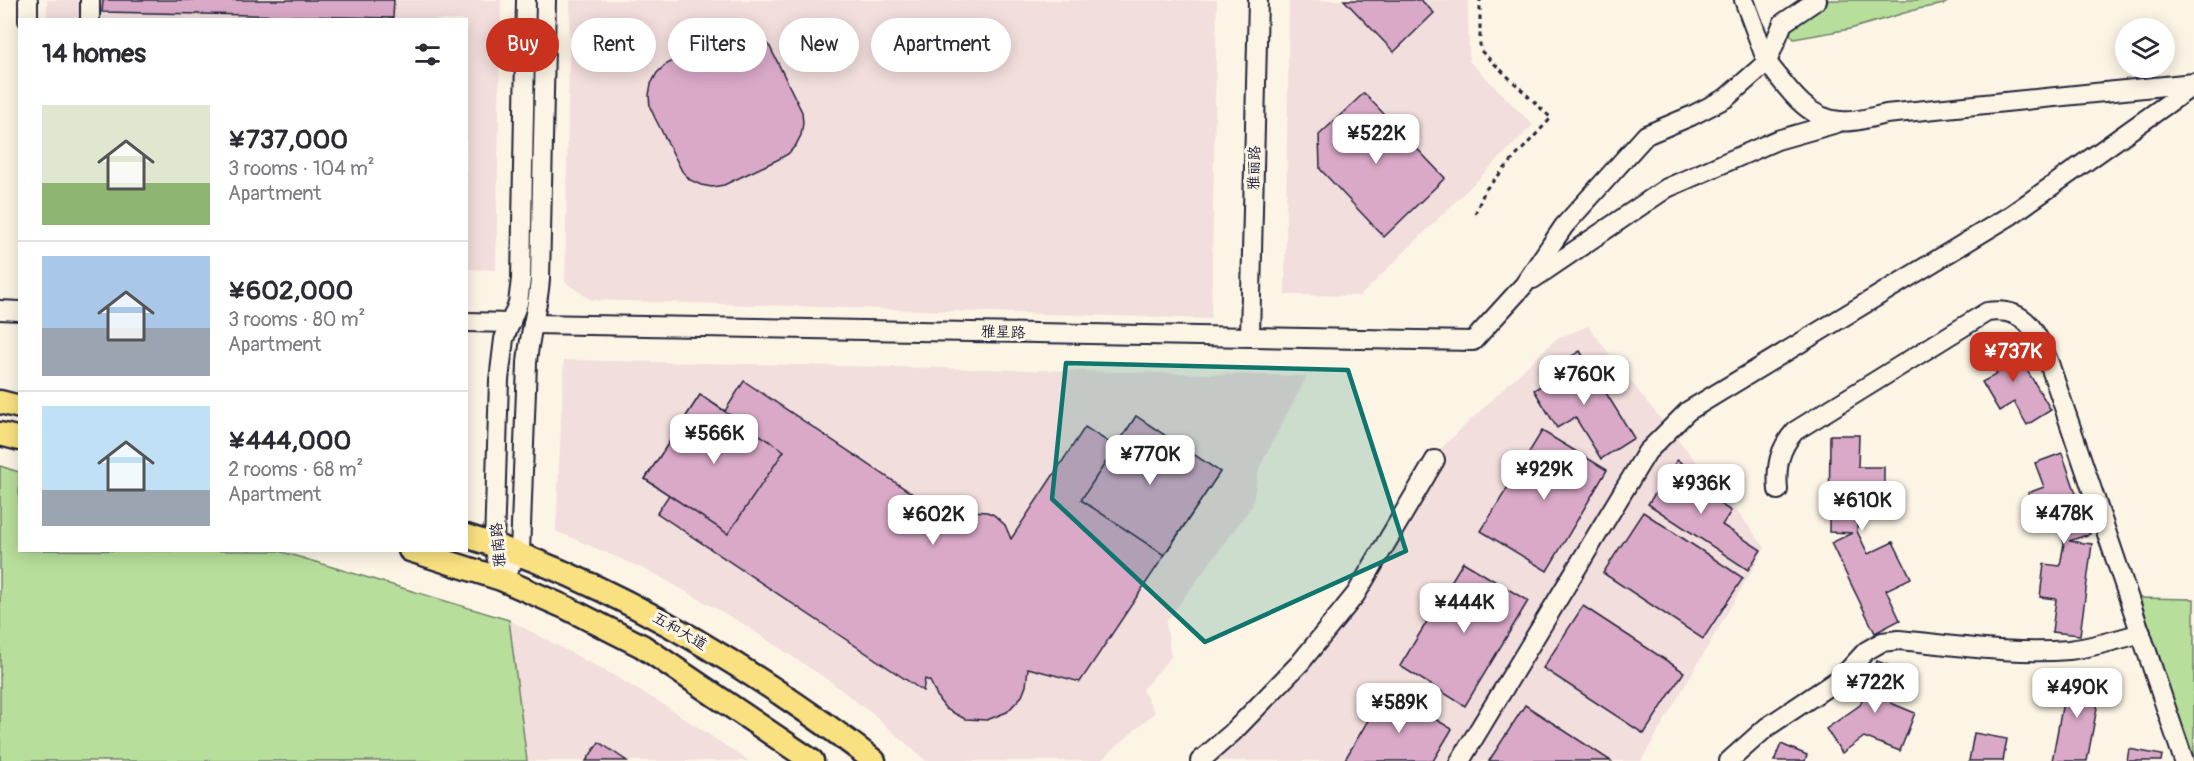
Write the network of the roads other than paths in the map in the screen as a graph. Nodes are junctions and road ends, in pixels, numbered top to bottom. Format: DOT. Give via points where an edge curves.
graph roads {
  1 [pos="28,0"];
  2 [pos="90,0"];
  3 [pos="526,0"];
  4 [pos="546,0"];
  5 [pos="1258,0"];
  6 [pos="1744,0"];
  7 [pos="1817,0"];
  8 [pos="28,18"];
  9 [pos="90,18"];
  10 [pos="1767,62"];
  11 [pos="2194,84"];
  12 [pos="1842,122"];
  13 [pos="1524,285"];
  14 [pos="0,310"];
  15 [pos="18,311"];
  16 [pos="468,322"];
  17 [pos="510,323"];
  18 [pos="533,324"];
  19 [pos="1250,336"];
  20 [pos="0,402"];
  21 [pos="18,406"];
  22 [pos="0,434"];
  23 [pos="18,438"];
  24 [pos="1436,460"];
  25 [pos="1778,490"];
  26 [pos="468,537"];
  27 [pos="494,544"];
  28 [pos="416,552"];
  29 [pos="520,553"];
  30 [pos="501,579"];
  31 [pos="2141,633"];
  32 [pos="812,761"];
  33 [pos="874,761"];
  34 [pos="1200,761"];
  35 [pos="1460,761"];
  36 [pos="1729,761"];
  37 [pos="2184,761"];
  1 -- 8 [label="street"];
  2 -- 9 [label="street"];
  3 -- 17 [label="street, 雅南路" via="521,279"];
  4 -- 18 [label="street, 雅南路" via="540,279"];
  5 -- 19 [label="street, 雅丽路"];
  6 -- 10 [label="street"];
  7 -- 10 [label="street" via="1783,23"];
  10 -- 12 [label="street" via="1797,100 1818,117"];
  10 -- 13 [label="street" via="1726,98 1646,135 1564,226"];
  11 -- 12 [label="street" via="1886,114"];
  11 -- 35 [label="street" via="2011,215 1688,411 1647,452"];
  12 -- 13 [label="street" via="1777,140 1667,188"];
  13 -- 19 [label="street, 雅星路" via="1473,341"];
  14 -- 15 [label="street"];
  16 -- 17 [label="street"];
  17 -- 27 [label="street, 雅南路" via="501,358"];
  18 -- 19 [label="street, 雅星路"];
  18 -- 29 [label="street, 雅南路" via="527,363"];
  20 -- 21 [label="main road"];
  22 -- 23 [label="main road"];
  24 -- 34 [label="street" via="1356,594 1300,663"];
  25 -- 31 [label="street" via="1778,459 1795,431 1987,312 2001,310 2019,315 2032,327 2049,363"];
  26 -- 27 [label="main road, 五和大道"];
  27 -- 29 [label="main road, 五和大道"];
  27 -- 30 [label="street, 雅南路"];
  28 -- 30 [label="main road"];
  29 -- 30 [label="street, 雅南路"];
  29 -- 33 [label="main road, 五和大道" via="662,620 736,664"];
  30 -- 32 [label="main road" via="642,646"];
  31 -- 36 [label="street" via="2069,650 1882,642 1866,651 1842,677 1767,728"];
  31 -- 37 [label="street"];
}
